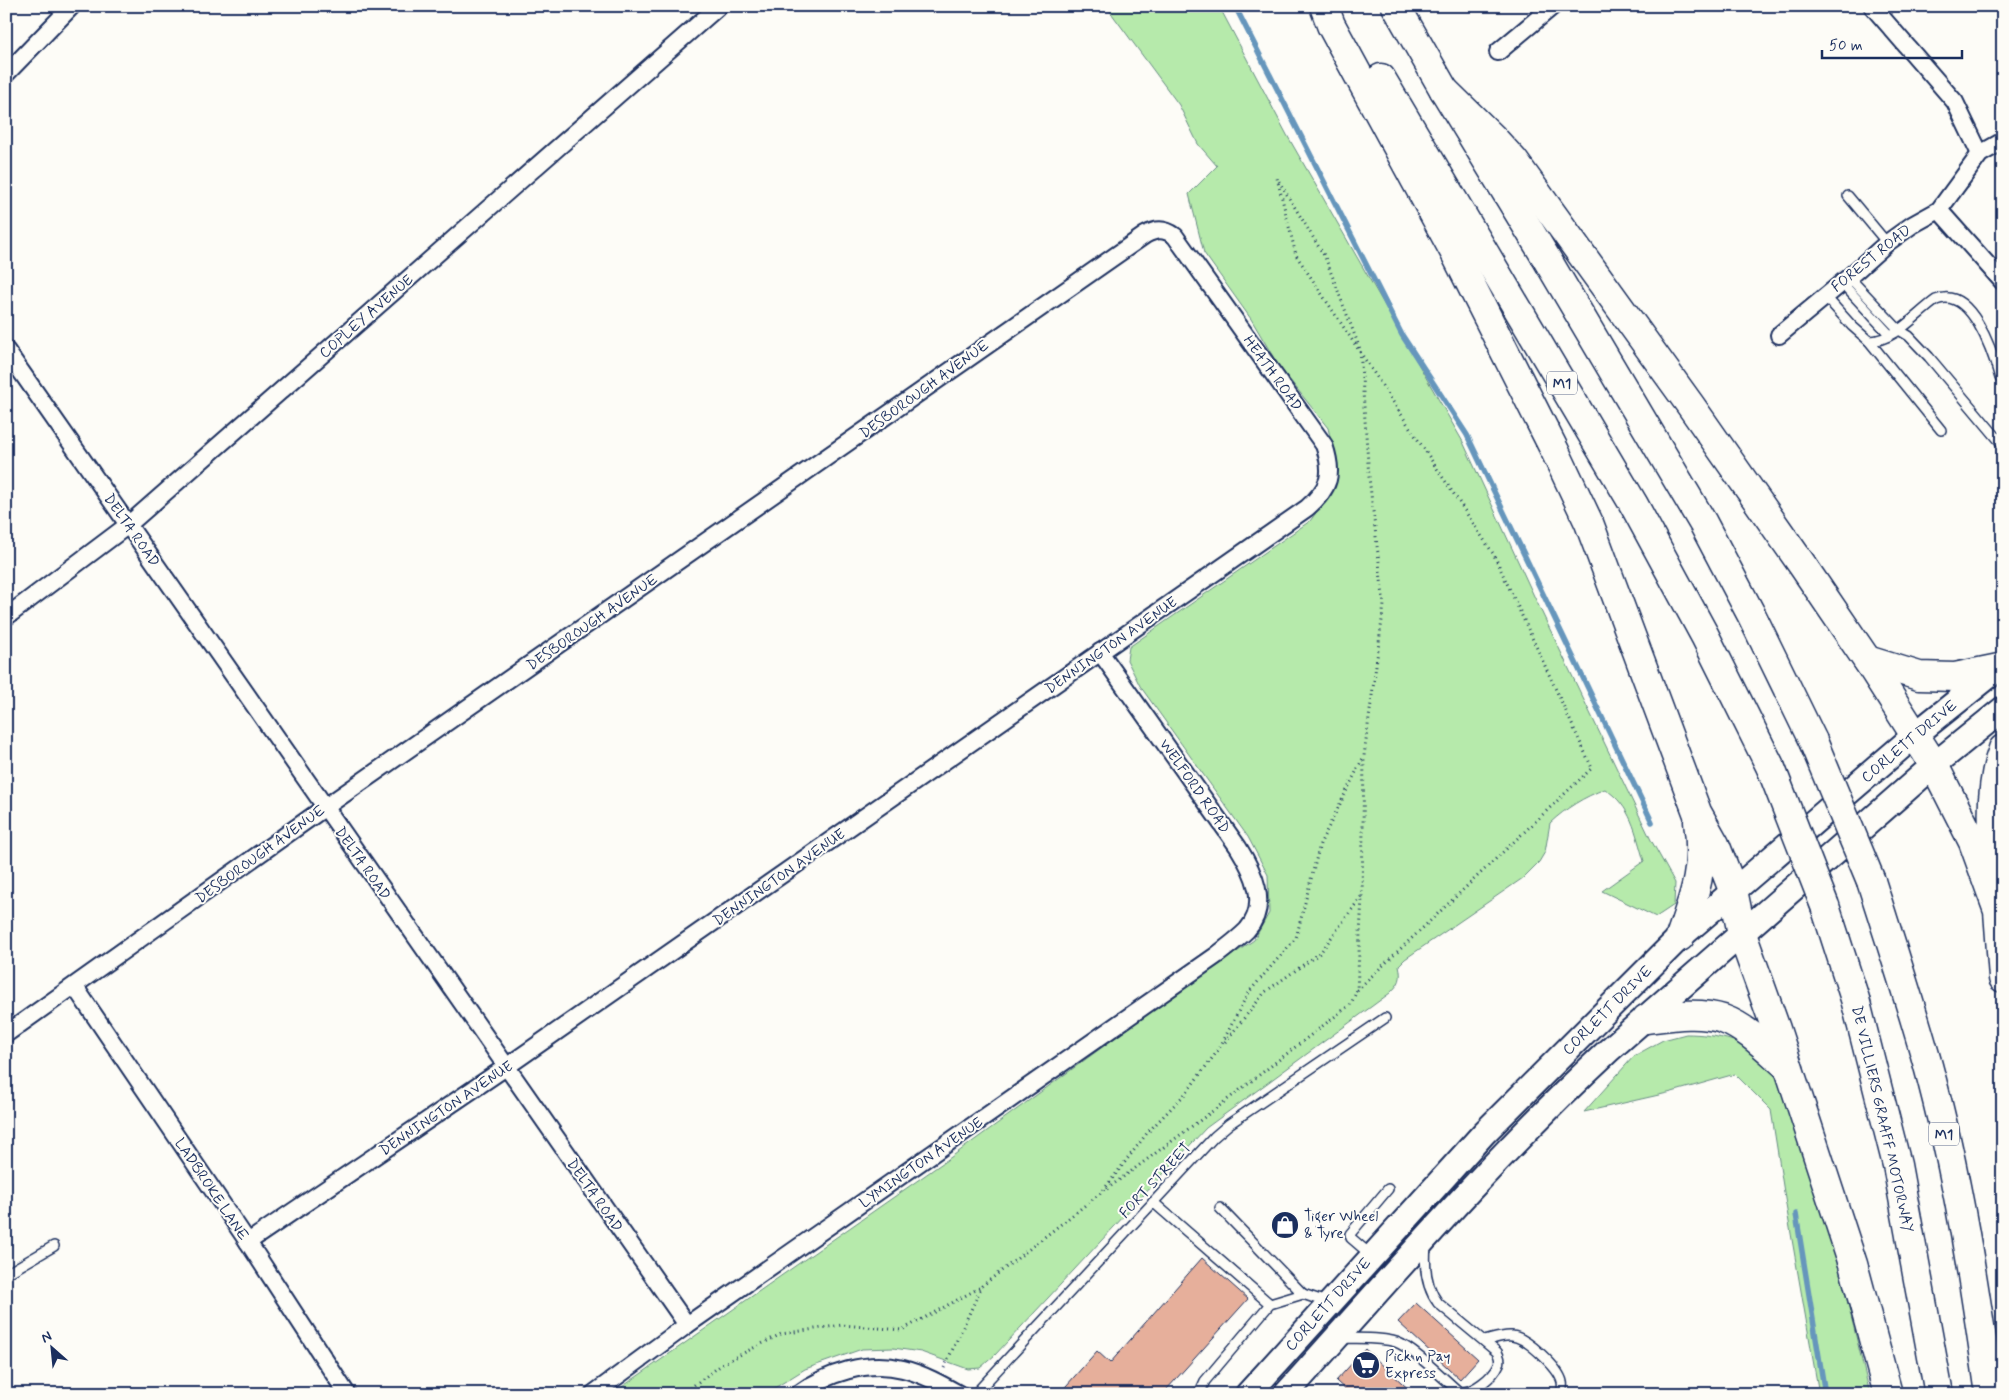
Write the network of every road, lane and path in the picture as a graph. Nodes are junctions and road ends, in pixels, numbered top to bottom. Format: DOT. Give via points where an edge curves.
graph roads {
  1 [pos="72,6"];
  2 [pos="719,6"];
  3 [pos="1324,6"];
  4 [pos="1339,6"];
  5 [pos="1396,6"];
  6 [pos="1553,6"];
  7 [pos="1872,6"];
  8 [pos="1498,52"];
  9 [pos="6,74"];
  10 [pos="1444,90"];
  11 [pos="2003,141"];
  12 [pos="1980,154"];
  13 [pos="1848,196"];
  14 [pos="1939,210"];
  15 [pos="1887,242"];
  16 [pos="1180,243"];
  17 [pos="1845,280"];
  18 [pos="2003,282"];
  19 [pos="1825,296"];
  20 [pos="1899,330"];
  21 [pos="1779,335"];
  22 [pos="1890,335"];
  23 [pos="1869,341"];
  24 [pos="1360,349"];
  25 [pos="6,350"];
  26 [pos="2000,378"];
  27 [pos="1941,430"];
  28 [pos="2003,445"];
  29 [pos="1307,508"];
  30 [pos="128,525"];
  31 [pos="6,617"];
  32 [pos="1100,652"];
  33 [pos="1867,660"];
  34 [pos="2001,666"];
  35 [pos="2003,708"];
  36 [pos="1915,735"];
  37 [pos="2003,750"];
  38 [pos="1364,756"];
  39 [pos="1934,765"];
  40 [pos="324,808"];
  41 [pos="1697,812"];
  42 [pos="1732,890"];
  43 [pos="1362,897"];
  44 [pos="1998,911"];
  45 [pos="1247,929"];
  46 [pos="1742,934"];
  47 [pos="1680,937"];
  48 [pos="2003,978"];
  49 [pos="75,986"];
  50 [pos="1356,990"];
  51 [pos="1385,1018"];
  52 [pos="1646,1019"];
  53 [pos="6,1034"];
  54 [pos="1220,1049"];
  55 [pos="506,1067"];
  56 [pos="1789,1068"];
  57 [pos="1388,1189"];
  58 [pos="1102,1192"];
  59 [pos="1153,1202"];
  60 [pos="1220,1208"];
  61 [pos="1426,1238"];
  62 [pos="248,1242"];
  63 [pos="54,1246"];
  64 [pos="1372,1256"];
  65 [pos="6,1274"];
  66 [pos="982,1286"];
  67 [pos="1303,1294"];
  68 [pos="1329,1303"];
  69 [pos="1270,1304"];
  70 [pos="687,1325"];
  71 [pos="1336,1338"];
  72 [pos="1485,1342"];
  73 [pos="938,1383"];
  74 [pos="347,1394"];
  75 [pos="593,1394"];
  76 [pos="682,1394"];
  77 [pos="798,1394"];
  78 [pos="959,1394"];
  79 [pos="975,1394"];
  80 [pos="1199,1394"];
  81 [pos="1248,1394"];
  82 [pos="1286,1394"];
  83 [pos="1561,1394"];
  84 [pos="1888,1394"];
  85 [pos="1939,1394"];
  86 [pos="1990,1394"];
  1 -- 9 [label="street"];
  2 -- 30 [label="street, COPLEY AVENUE"];
  3 -- 41 [label="highway" via="1331,25 1476,293 1564,469 1588,523"];
  4 -- 85 [label="highway, DE VILLIERS GRAAFF MOTORWAY / M1, bridge" via="1634,505 1771,768 1825,906 1855,1000 1898,1165"];
  5 -- 10 [label="highway, M1"];
  6 -- 8 [label="street"];
  7 -- 12 [label="street" via="1955,102"];
  10 -- 33 [label="highway" via="1514,161 1691,406"];
  10 -- 86 [label="highway, M1, bridge" via="1702,524 1752,616 1813,741 1871,881 1914,1016 1962,1215"];
  11 -- 12 [label="street, FOREST ROAD"];
  12 -- 14 [label="street, FOREST ROAD"];
  13 -- 15 [label="lane"];
  14 -- 15 [label="street, FOREST ROAD"];
  14 -- 18 [label="street"];
  15 -- 17 [label="street, FOREST ROAD"];
  16 -- 29 [label="street, HEATH ROAD" via="1324,445 1330,460 1327,486"];
  16 -- 40 [label="street, DESBOROUGH AVENUE" via="1175,236 1161,230 1145,235"];
  17 -- 19 [label="street, FOREST ROAD"];
  17 -- 20 [label="lane"];
  17 -- 22 [label="lane"];
  19 -- 21 [label="street, FOREST ROAD"];
  19 -- 23 [label="lane"];
  20 -- 22 [label="lane"];
  20 -- 26 [label="lane" via="1936,300 1943,297 1956,300 1971,310"];
  20 -- 28 [label="lane" via="1928,357"];
  22 -- 23 [label="lane"];
  23 -- 27 [label="lane"];
  24 -- 24 [label="path" via="1325,257 1277,178 1296,255"];
  24 -- 38 [label="path" via="1369,476 1384,605"];
  24 -- 50 [label="path" via="1494,555 1592,768"];
  25 -- 30 [label="street, DELTA ROAD"];
  29 -- 32 [label="street, DENNINGTON AVENUE"];
  30 -- 31 [label="street, COPLEY AVENUE"];
  30 -- 40 [label="street, DELTA ROAD"];
  32 -- 45 [label="street, WELFORD ROAD" via="1248,863 1255,879 1258,907"];
  32 -- 55 [label="street, DENNINGTON AVENUE"];
  33 -- 34 [label="highway" via="1919,676 1955,677"];
  33 -- 36 [label="highway"];
  34 -- 36 [label="main road, CORLETT DRIVE"];
  35 -- 39 [label="main road, CORLETT DRIVE"];
  36 -- 39 [label="highway"];
  36 -- 42 [label="main road, CORLETT DRIVE"];
  37 -- 44 [label="highway" via="1993,798"];
  38 -- 43 [label="path"];
  38 -- 54 [label="path" via="1320,844 1296,938 1248,993"];
  39 -- 44 [label="highway" via="1973,842"];
  39 -- 46 [label="main road, CORLETT DRIVE"];
  40 -- 49 [label="street, DESBOROUGH AVENUE"];
  40 -- 55 [label="street, DELTA ROAD"];
  41 -- 42 [label="highway" via="1715,844"];
  41 -- 47 [label="highway" via="1701,855 1697,889"];
  42 -- 46 [label="highway"];
  42 -- 47 [label="main road, CORLETT DRIVE"];
  43 -- 50 [label="path"];
  43 -- 54 [label="path" via="1320,952 1265,992"];
  44 -- 48 [label="highway"];
  45 -- 70 [label="street, LYMINGTON AVENUE" via="1217,955"];
  46 -- 52 [label="main road, CORLETT DRIVE"];
  46 -- 56 [label="highway"];
  47 -- 64 [label="main road, CORLETT DRIVE" via="1484,1133"];
  49 -- 53 [label="street, DESBOROUGH AVENUE"];
  49 -- 62 [label="street, LADBROKE LANE"];
  50 -- 58 [label="path" via="1351,1004"];
  51 -- 59 [label="lane, FORT STREET" via="1229,1124"];
  52 -- 56 [label="highway" via="1689,1015 1723,1019 1740,1027"];
  52 -- 61 [label="main road, CORLETT DRIVE" via="1562,1094"];
  54 -- 58 [label="path" via="1186,1093 1148,1132"];
  55 -- 62 [label="street, DENNINGTON AVENUE"];
  55 -- 70 [label="street, DELTA ROAD"];
  56 -- 84 [label="highway" via="1852,1264"];
  57 -- 64 [label="lane" via="1350,1234"];
  58 -- 66 [label="path"];
  59 -- 69 [label="lane"];
  59 -- 79 [label="lane, FORT STREET"];
  60 -- 67 [label="lane"];
  61 -- 71 [label="main road, CORLETT DRIVE"];
  61 -- 72 [label="lane" via="1425,1270 1433,1296"];
  62 -- 74 [label="street, LADBROKE LANE"];
  63 -- 65 [label="lane"];
  64 -- 68 [label="main road, CORLETT DRIVE"];
  66 -- 73 [label="path"];
  66 -- 76 [label="path" via="902,1330 842,1325 781,1334 724,1363"];
  67 -- 68 [label="lane"];
  67 -- 69 [label="lane"];
  68 -- 81 [label="main road, CORLETT DRIVE"];
  69 -- 80 [label="lane" via="1205,1381"];
  70 -- 75 [label="street, LYMINGTON AVENUE"];
  71 -- 72 [label="lane" via="1396,1342 1463,1393 1475,1389 1499,1363 1497,1352"];
  71 -- 82 [label="main road, CORLETT DRIVE"];
  72 -- 83 [label="lane" via="1504,1336 1523,1339 1552,1365 1562,1382"];
  73 -- 77 [label="street" via="903,1369 878,1366 821,1379"];
  73 -- 78 [label="street"];
}
